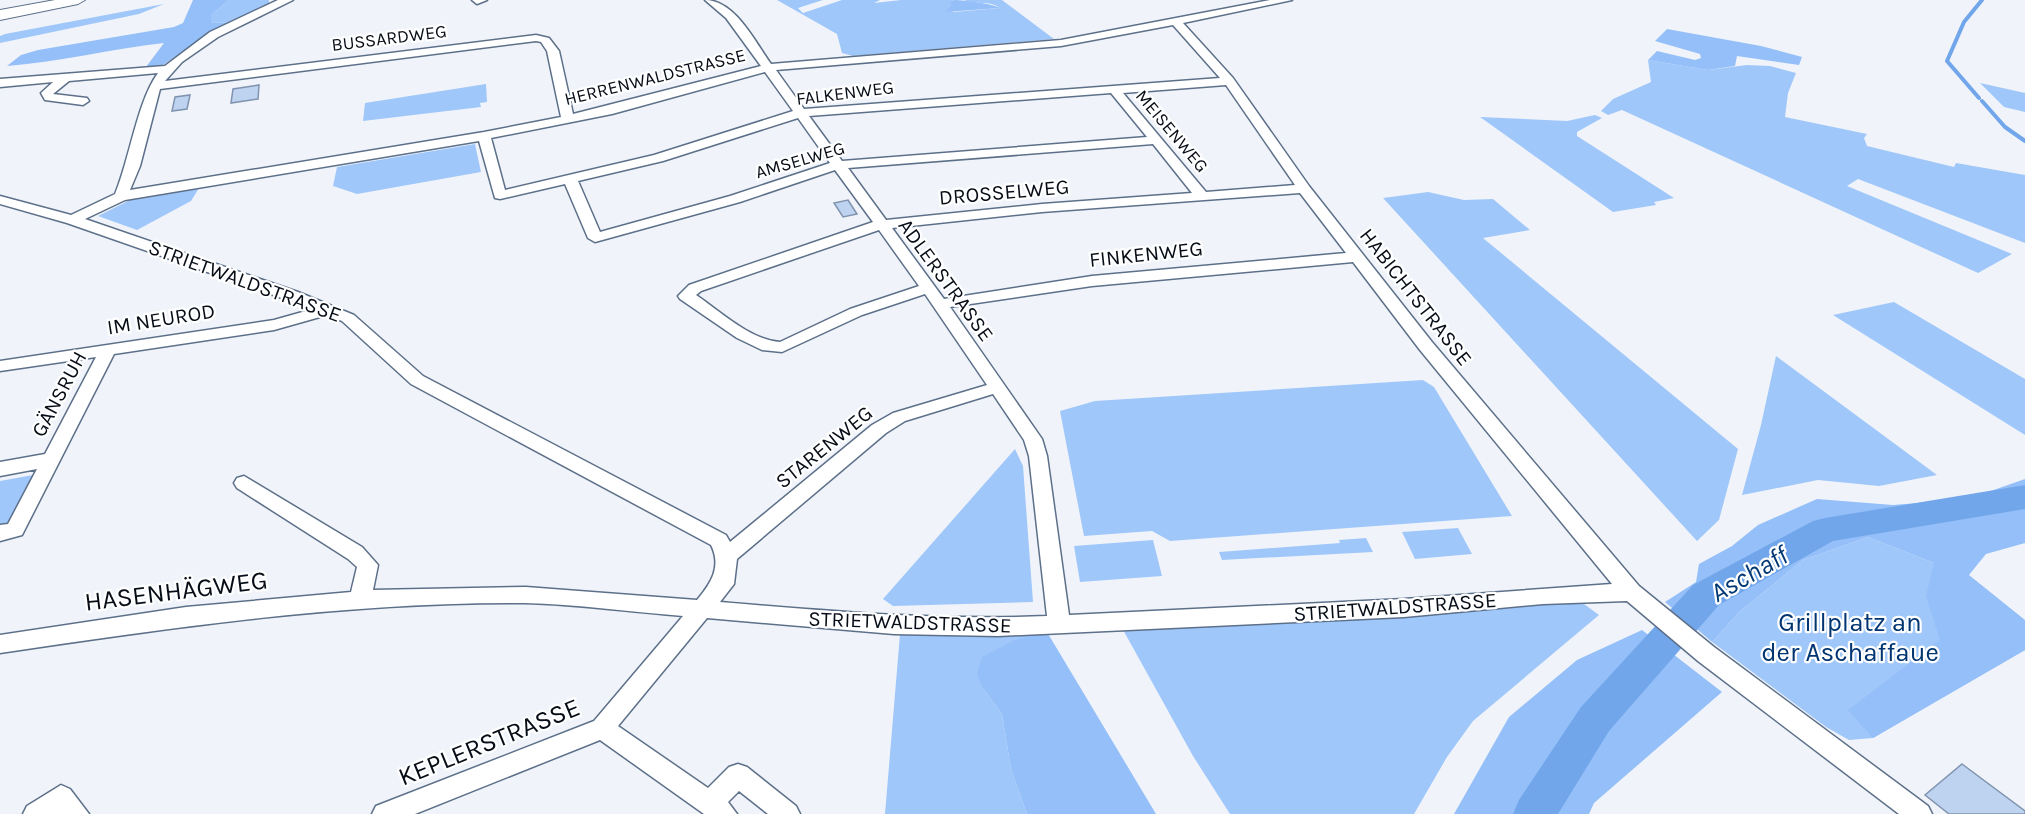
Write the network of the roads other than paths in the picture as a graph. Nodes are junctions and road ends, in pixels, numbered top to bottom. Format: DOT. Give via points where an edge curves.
graph roads {
  1 [pos="36,0"];
  2 [pos="78,0"];
  3 [pos="288,0"];
  4 [pos="710,0"];
  5 [pos="1287,0"];
  6 [pos="0,7"];
  7 [pos="0,15"];
  8 [pos="1176,22"];
  9 [pos="768,68"];
  10 [pos="167,69"];
  11 [pos="65,78"];
  12 [pos="1229,81"];
  13 [pos="0,83"];
  14 [pos="155,86"];
  15 [pos="1113,89"];
  16 [pos="83,101"];
  17 [pos="801,113"];
  18 [pos="568,119"];
  19 [pos="484,136"];
  20 [pos="1156,140"];
  21 [pos="837,165"];
  22 [pos="570,179"];
  23 [pos="1304,189"];
  24 [pos="122,196"];
  25 [pos="1203,197"];
  26 [pos="0,200"];
  27 [pos="72,220"];
  28 [pos="880,225"];
  29 [pos="1357,257"];
  30 [pos="927,288"];
  31 [pos="940,304"];
  32 [pos="328,309"];
  33 [pos="108,350"];
  34 [pos="0,366"];
  35 [pos="998,387"];
  36 [pos="50,460"];
  37 [pos="0,469"];
  38 [pos="244,483"];
  39 [pos="0,533"];
  40 [pos="727,556"];
  41 [pos="1631,592"];
  42 [pos="360,600"];
  43 [pos="704,609"];
  44 [pos="1059,623"];
  45 [pos="0,644"];
  46 [pos="602,728"];
  47 [pos="717,808"];
  48 [pos="36,814"];
  49 [pos="76,814"];
  50 [pos="385,814"];
  51 [pos="787,814"];
  52 [pos="1919,814"];
  1 -- 6 [label="highway"];
  2 -- 7 [label="highway"];
  3 -- 10 [label="street" via="235,24"];
  4 -- 9 [label="street, ADLERSTRASSE" via="730,16"];
  5 -- 8 [label="street, HERRENWALDSTRASSE"];
  8 -- 9 [label="street, HERRENWALDSTRASSE" via="1061,43"];
  8 -- 12 [label="street, HABICHTSTRASSE"];
  9 -- 17 [label="street, ADLERSTRASSE"];
  9 -- 18 [label="street, HERRENWALDSTRASSE"];
  10 -- 11 [label="street"];
  10 -- 14 [label="street"];
  11 -- 13 [label="street"];
  11 -- 16 [label="street" via="47,93 49,97"];
  12 -- 15 [label="street, FALKENWEG"];
  12 -- 23 [label="street, HABICHTSTRASSE"];
  14 -- 18 [label="street, BUSSARDWEG" via="536,38 545,40 553,51"];
  14 -- 24 [label="street"];
  15 -- 17 [label="street, FALKENWEG"];
  15 -- 20 [label="street, MEISENWEG"];
  17 -- 21 [label="street, ADLERSTRASSE"];
  17 -- 22 [label="street, FALKENWEG" via="658,158"];
  18 -- 19 [label="street, HERRENWALDSTRASSE"];
  19 -- 22 [label="street, FALKENWEG" via="500,195"];
  19 -- 24 [label="street, HERRENWALDSTRASSE"];
  20 -- 21 [label="street, AMSELWEG"];
  20 -- 25 [label="street, MEISENWEG"];
  21 -- 22 [label="street, AMSELWEG" via="735,199 595,238"];
  21 -- 28 [label="street, ADLERSTRASSE"];
  23 -- 25 [label="street, DROSSELWEG"];
  23 -- 29 [label="street, HABICHTSTRASSE"];
  24 -- 27 [label="street, HERRENWALDSTRASSE"];
  25 -- 28 [label="street, DROSSELWEG"];
  26 -- 27 [label="street, STRIETWALDSTRASSE"];
  27 -- 32 [label="street, STRIETWALDSTRASSE"];
  28 -- 30 [label="street, ADLERSTRASSE"];
  28 -- 30 [label="street, DROSSELWEG" via="695,288 686,296 743,334 768,346 782,347 856,312"];
  29 -- 31 [label="street, FINKENWEG" via="1092,282"];
  29 -- 41 [label="street, HABICHTSTRASSE"];
  30 -- 31 [label="street, ADLERSTRASSE"];
  31 -- 35 [label="street, ADLERSTRASSE"];
  32 -- 33 [label="street, IM NEUROD" via="274,325"];
  32 -- 40 [label="street, STRIETWALDSTRASSE" via="357,325 417,380 719,540"];
  33 -- 34 [label="street, IM NEUROD"];
  33 -- 36 [label="street, GÄNSRUH"];
  35 -- 40 [label="street, STARENWEG" via="899,417 879,429"];
  35 -- 44 [label="street, ADLERSTRASSE" via="1033,438 1038,456"];
  36 -- 37 [label="street, GÄNSRUH"];
  36 -- 39 [label="street, GÄNSRUH" via="15,530"];
  38 -- 42 [label="street" via="368,565"];
  40 -- 43 [label="street" via="723,584"];
  41 -- 44 [label="street, STRIETWALDSTRASSE" via="1288,614"];
  41 -- 52 [label="street" via="1706,654"];
  42 -- 43 [label="street, HASENHÄGWEG" via="526,595"];
  42 -- 45 [label="street, HASENHÄGWEG" via="186,616"];
  43 -- 44 [label="street, STRIETWALDSTRASSE" via="894,625 998,627"];
  43 -- 46 [label="street, KEPLERSTRASSE"];
  46 -- 47 [label="street"];
  46 -- 50 [label="street, KEPLERSTRASSE"];
  47 -- 51 [label="street" via="738,775"];
  48 -- 49 [label="street" via="61,797"];
}
